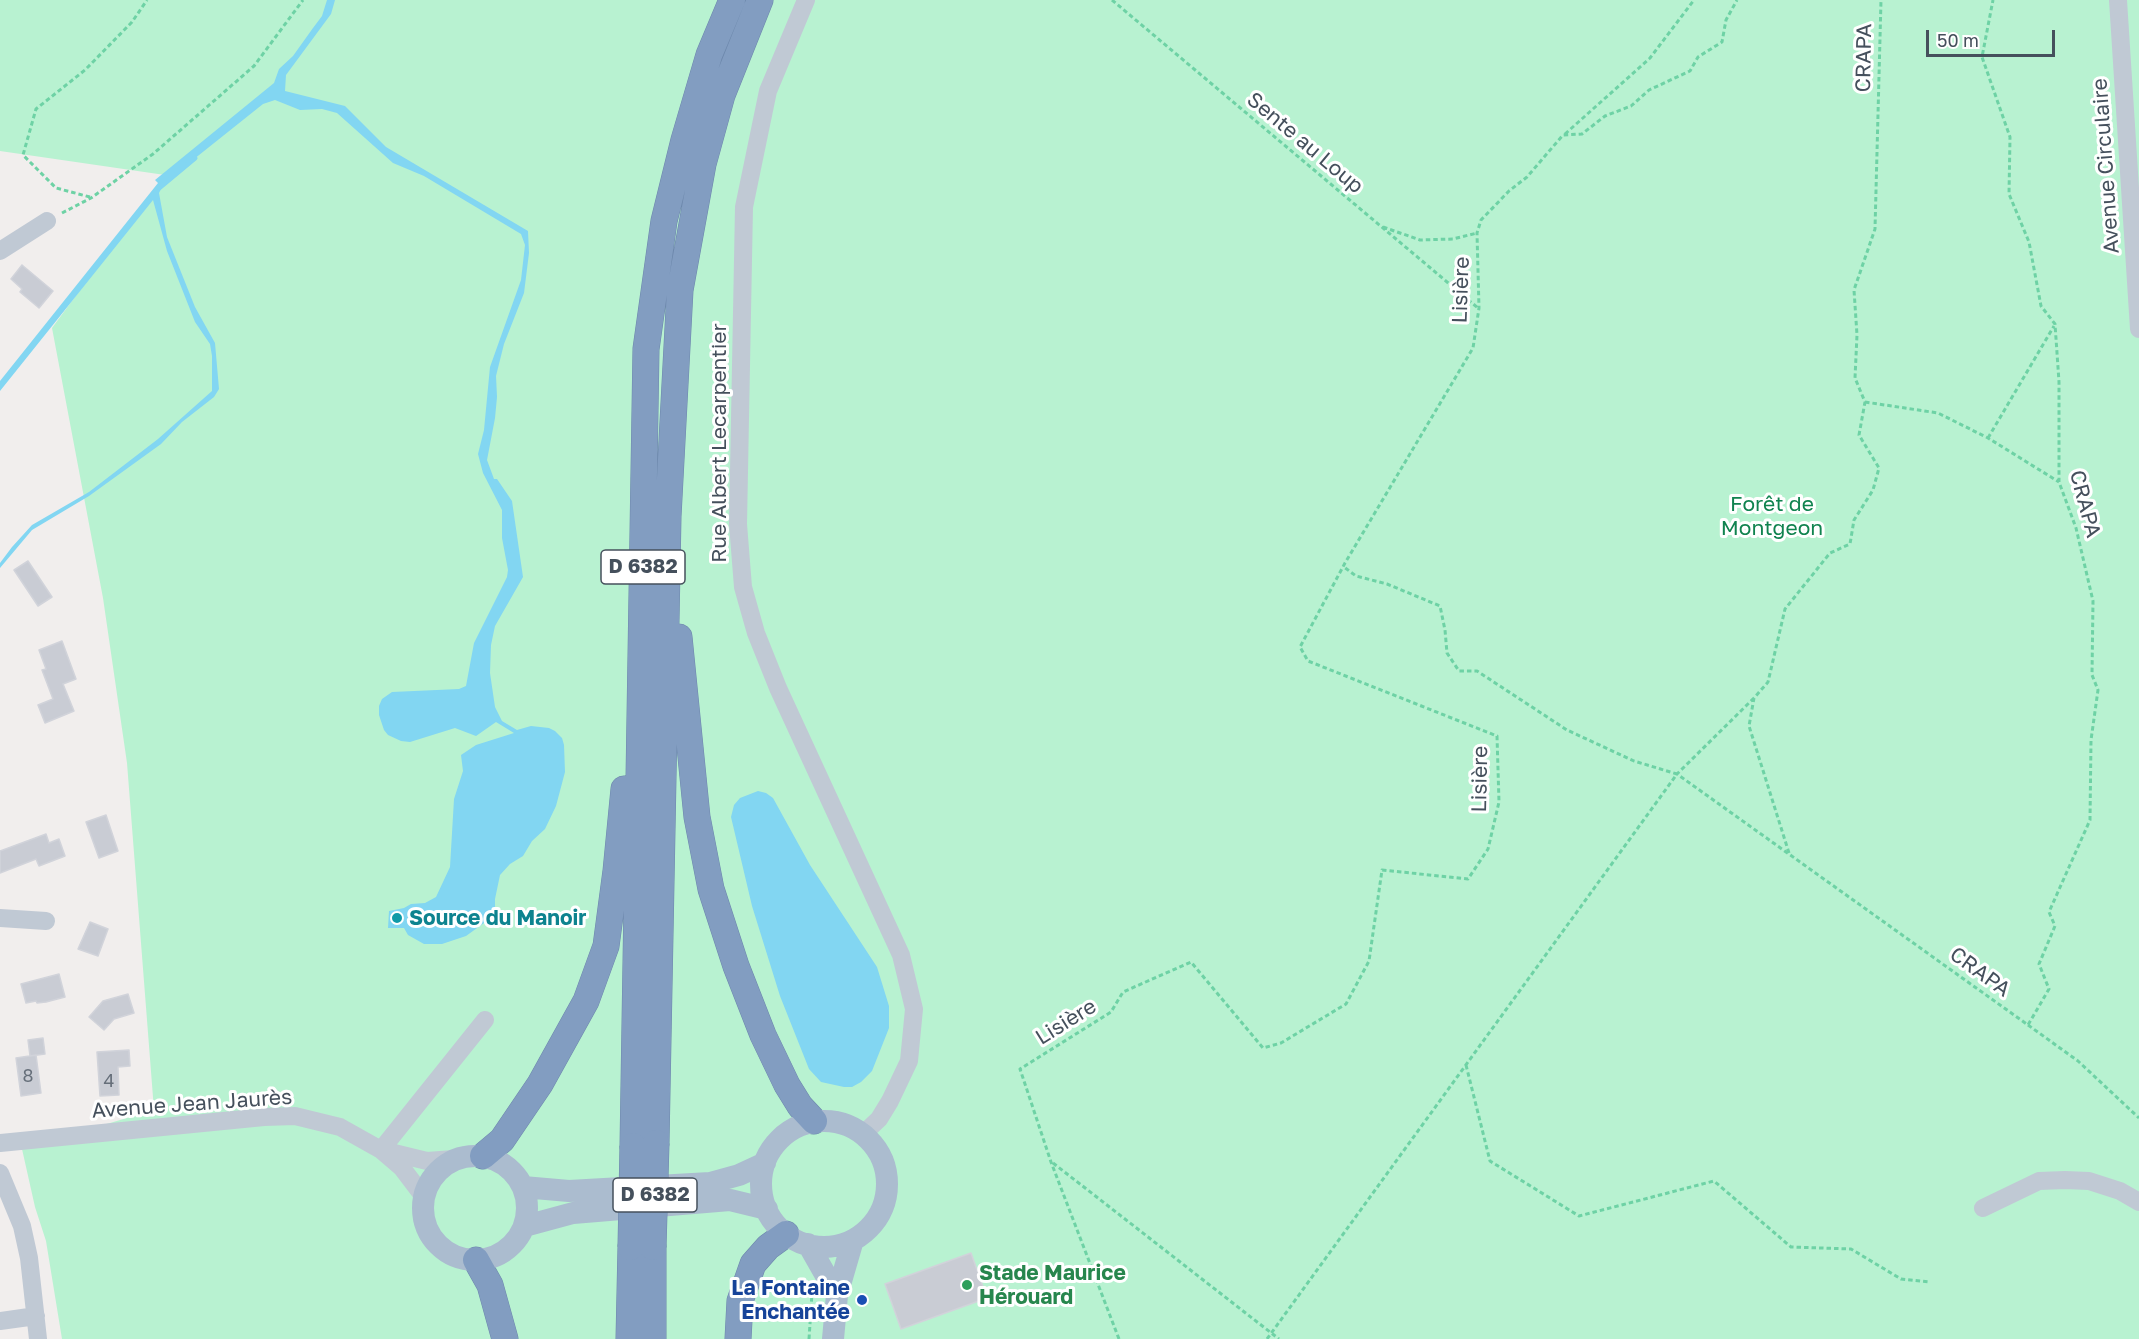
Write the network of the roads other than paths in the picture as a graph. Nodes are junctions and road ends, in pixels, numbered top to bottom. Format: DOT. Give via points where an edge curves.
graph roads {
  1 [pos="732,0"];
  2 [pos="760,0"];
  3 [pos="806,0"];
  4 [pos="2118,0"];
  5 [pos="47,221"];
  6 [pos="0,251"];
  7 [pos="2139,329"];
  8 [pos="668,516"];
  9 [pos="643,564"];
  10 [pos="0,918"];
  11 [pos="46,921"];
  12 [pos="485,1020"];
  13 [pos="814,1121"];
  14 [pos="863,1134"];
  15 [pos="0,1143"];
  16 [pos="644,1144"];
  17 [pos="381,1150"];
  18 [pos="483,1156"];
  19 [pos="454,1160"];
  20 [pos="765,1162"];
  21 [pos="0,1173"];
  22 [pos="523,1187"];
  23 [pos="424,1197"];
  24 [pos="2139,1202"];
  25 [pos="1983,1208"];
  26 [pos="767,1209"];
  27 [pos="525,1226"];
  28 [pos="797,1239"];
  29 [pos="853,1240"];
  30 [pos="642,1247"];
  31 [pos="476,1260"];
  32 [pos="837,1295"];
  33 [pos="36,1316"];
  34 [pos="0,1321"];
  35 [pos="38,1339"];
  36 [pos="505,1339"];
  37 [pos="629,1339"];
  38 [pos="654,1339"];
  39 [pos="738,1339"];
  40 [pos="833,1339"];
  1 -- 9 [label="highway, D 6382" via="709,55 664,221 646,349"];
  2 -- 8 [label="highway, D 6382" via="719,106 680,290"];
  3 -- 14 [label="street, Rue Albert Lecarpentier" via="768,91 744,207 738,524 743,587 756,633 901,955 914,1009 909,1061 885,1110"];
  4 -- 7 [label="street, Avenue Circulaire"];
  5 -- 6 [label="street"];
  8 -- 13 [label="highway" via="697,817 711,889 763,1035 787,1085"];
  8 -- 16 [label="highway, D 6382"];
  9 -- 16 [label="highway, D 6382"];
  9 -- 18 [label="highway" via="606,946 586,1001 540,1084 502,1140"];
  10 -- 11 [label="street"];
  12 -- 17 [label="street"];
  13 -- 14 [label="main road" via="848,1125"];
  13 -- 20 [label="main road" via="784,1135"];
  14 -- 29 [label="main road" via="877,1150 885,1169 887,1190 870,1227"];
  15 -- 17 [label="street, Avenue Jean Jaurès" via="295,1116 340,1127"];
  16 -- 30 [label="highway, D 6382, bridge"];
  17 -- 19 [label="street, Avenue Jean Jaurès" via="427,1161"];
  17 -- 23 [label="street, Avenue Jean Jaurès" via="402,1168"];
  18 -- 19 [label="main road" via="468,1155"];
  18 -- 22 [label="main road" via="500,1161 514,1172"];
  19 -- 23 [label="main road" via="440,1168"];
  20 -- 22 [label="main road" via="710,1183 569,1191"];
  20 -- 26 [label="main road" via="761,1178"];
  21 -- 33 [label="street" via="22,1226"];
  22 -- 27 [label="main road" via="528,1213"];
  23 -- 31 [label="main road" via="422,1209 439,1246 450,1254"];
  24 -- 25 [label="street" via="2089,1181 2039,1181"];
  26 -- 27 [label="main road" via="730,1200 573,1213"];
  26 -- 28 [label="main road" via="775,1223"];
  27 -- 31 [label="main road" via="506,1251"];
  28 -- 29 [label="main road" via="831,1246"];
  28 -- 32 [label="main road"];
  28 -- 39 [label="highway" via="768,1247 753,1264 740,1301"];
  29 -- 32 [label="main road"];
  30 -- 37 [label="highway, D 6382"];
  30 -- 38 [label="highway, D 6382"];
  31 -- 36 [label="highway" via="490,1284"];
  32 -- 40 [label="main road"];
  33 -- 34 [label="street"];
  33 -- 35 [label="street"];
}
